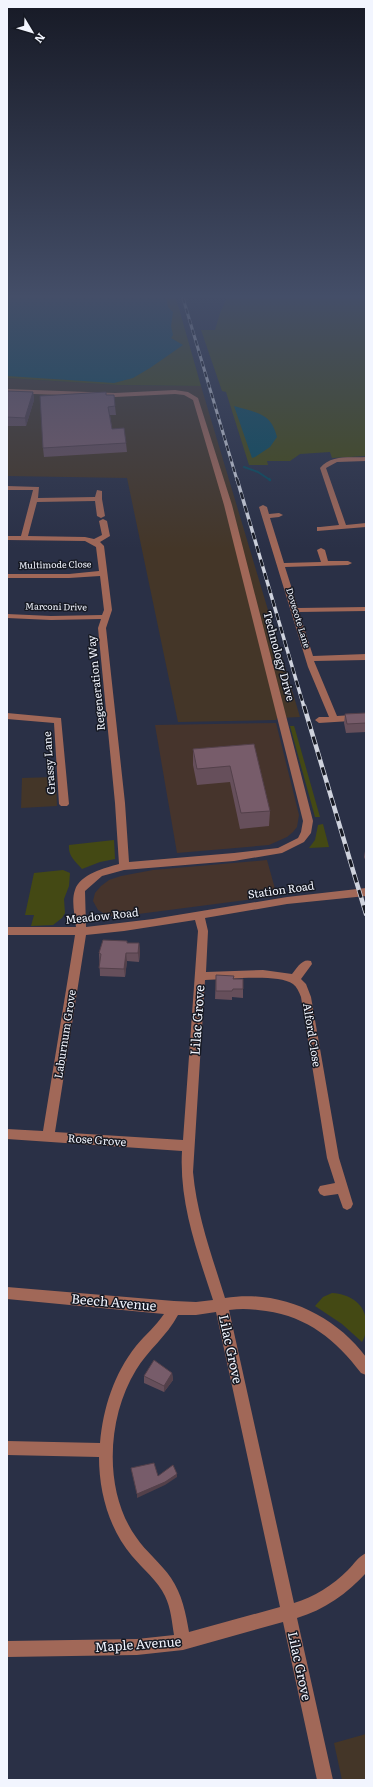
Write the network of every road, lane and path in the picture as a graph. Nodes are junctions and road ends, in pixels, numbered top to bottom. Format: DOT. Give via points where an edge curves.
graph roads {
  1 [pos="7,391"];
  2 [pos="366,459"];
  3 [pos="7,488"];
  4 [pos="34,500"];
  5 [pos="263,507"];
  6 [pos="279,515"];
  7 [pos="266,516"];
  8 [pos="366,525"];
  9 [pos="343,526"];
  10 [pos="320,529"];
  11 [pos="7,538"];
  12 [pos="24,538"];
  13 [pos="96,542"];
  14 [pos="321,550"];
  15 [pos="348,563"];
  16 [pos="325,564"];
  17 [pos="282,565"];
  18 [pos="104,573"];
  19 [pos="7,576"];
  20 [pos="366,609"];
  21 [pos="296,610"];
  22 [pos="7,616"];
  23 [pos="105,617"];
  24 [pos="366,657"];
  25 [pos="310,659"];
  26 [pos="7,716"];
  27 [pos="366,717"];
  28 [pos="334,719"];
  29 [pos="319,720"];
  30 [pos="64,804"];
  31 [pos="124,866"];
  32 [pos="366,892"];
  33 [pos="199,916"];
  34 [pos="7,931"];
  35 [pos="81,931"];
  36 [pos="307,964"];
  37 [pos="200,976"];
  38 [pos="294,980"];
  39 [pos="7,1134"];
  40 [pos="48,1137"];
  41 [pos="188,1146"];
  42 [pos="341,1188"];
  43 [pos="324,1190"];
  44 [pos="347,1204"];
  45 [pos="7,1293"];
  46 [pos="221,1304"];
  47 [pos="174,1308"];
  48 [pos="366,1368"];
  49 [pos="7,1448"];
  50 [pos="107,1450"];
  51 [pos="366,1561"];
  52 [pos="289,1613"];
  53 [pos="183,1642"];
  54 [pos="7,1649"];
  55 [pos="325,1780"];
  1 -- 31 [label="street, Technology Drive" via="115,395 175,392 196,399 228,505 306,807 306,832 297,844 284,849 234,857"];
  2 -- 9 [label="street" via="332,461 323,468"];
  3 -- 4 [label="street" via="37,488"];
  4 -- 12 [label="street"];
  4 -- 13 [label="street" via="98,495 106,536"];
  5 -- 7 [label="street, Dovecote Lane"];
  6 -- 7 [label="street"];
  7 -- 17 [label="street, Dovecote Lane"];
  8 -- 9 [label="street"];
  9 -- 10 [label="street"];
  11 -- 12 [label="street"];
  12 -- 13 [label="street" via="85,539"];
  13 -- 18 [label="street, Regeneration Way" via="100,546"];
  14 -- 16 [label="street"];
  15 -- 16 [label="street"];
  16 -- 17 [label="street"];
  17 -- 21 [label="street, Dovecote Lane"];
  18 -- 19 [label="street, Multimode Close"];
  18 -- 23 [label="street, Regeneration Way" via="108,610"];
  20 -- 21 [label="street"];
  21 -- 25 [label="street, Dovecote Lane"];
  22 -- 23 [label="street, Marconi Drive"];
  23 -- 31 [label="street, Regeneration Way" via="102,628"];
  24 -- 25 [label="street"];
  25 -- 28 [label="street, Dovecote Lane"];
  26 -- 30 [label="street, Grassy Lane" via="58,720"];
  27 -- 28 [label="street"];
  28 -- 29 [label="street"];
  31 -- 35 [label="street, Technology Drive" via="99,873 84,885 79,897"];
  32 -- 33 [label="street, Station Road" via="330,895"];
  33 -- 35 [label="street, Meadow Road"];
  33 -- 37 [label="street, Lilac Grove" via="203,931"];
  34 -- 35 [label="street, Meadow Road"];
  35 -- 40 [label="street, Laburnum Grove"];
  36 -- 38 [label="street"];
  37 -- 38 [label="street" via="280,975"];
  37 -- 41 [label="street, Lilac Grove"];
  38 -- 42 [label="street, Alford Close" via="302,987 306,997 328,1136"];
  39 -- 40 [label="street, Rose Grove"];
  40 -- 41 [label="street, Rose Grove"];
  41 -- 46 [label="street, Lilac Grove" via="189,1194 196,1227"];
  42 -- 43 [label="street"];
  42 -- 44 [label="street, Alford Close"];
  45 -- 47 [label="street, Beech Avenue"];
  46 -- 47 [label="street, Beech Avenue" via="199,1308"];
  46 -- 48 [label="street, Beech Avenue" via="249,1303 301,1312 336,1334"];
  46 -- 52 [label="street, Lilac Grove"];
  47 -- 50 [label="street" via="168,1321 142,1350 126,1373 117,1395"];
  49 -- 50 [label="street"];
  50 -- 53 [label="street" via="108,1486 114,1508 126,1535 170,1591"];
  51 -- 52 [label="street, Maple Avenue" via="356,1574 319,1602"];
  52 -- 53 [label="street, Maple Avenue"];
  52 -- 55 [label="street, Lilac Grove"];
  53 -- 54 [label="street, Maple Avenue" via="137,1647"];
}
